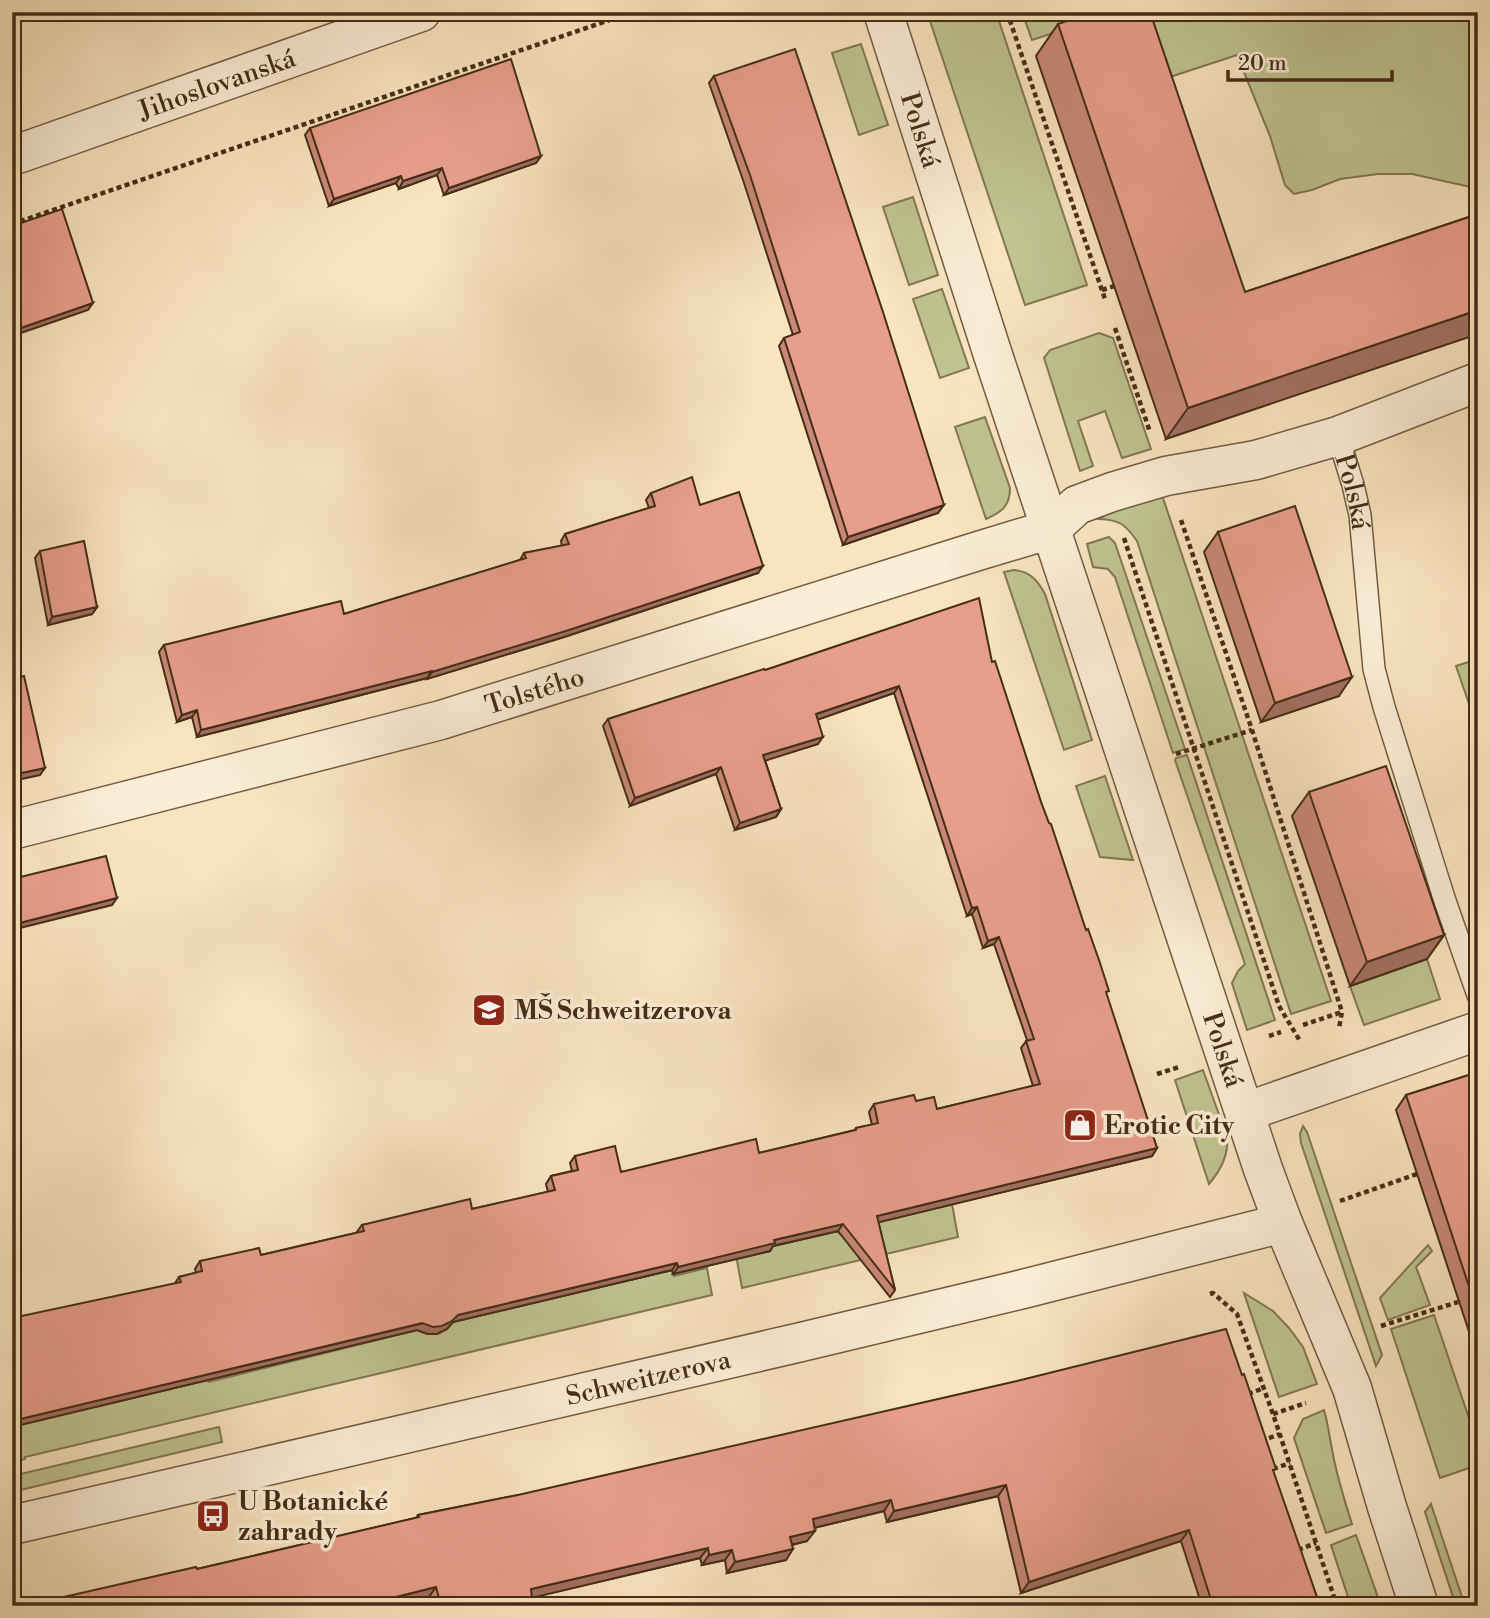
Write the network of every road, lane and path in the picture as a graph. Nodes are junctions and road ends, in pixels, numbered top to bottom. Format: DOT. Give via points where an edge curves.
graph roads {
  1 [pos="421,12"];
  2 [pos="633,12"];
  3 [pos="883,12"];
  4 [pos="1007,12"];
  5 [pos="12,156"];
  6 [pos="12,224"];
  7 [pos="1126,282"];
  8 [pos="1102,290"];
  9 [pos="1105,299"];
  10 [pos="1115,328"];
  11 [pos="1478,382"];
  12 [pos="1338,436"];
  13 [pos="1154,441"];
  14 [pos="1181,519"];
  15 [pos="1051,529"];
  16 [pos="1124,537"];
  17 [pos="1252,730"];
  18 [pos="1194,749"];
  19 [pos="1174,755"];
  20 [pos="12,830"];
  21 [pos="1478,995"];
  22 [pos="1303,1025"];
  23 [pos="1478,1031"];
  24 [pos="1305,1049"];
  25 [pos="1245,1112"];
  26 [pos="1417,1174"];
  27 [pos="1340,1200"];
  28 [pos="1283,1223"];
  29 [pos="1199,1297"];
  30 [pos="1458,1302"];
  31 [pos="1381,1326"];
  32 [pos="1264,1388"];
  33 [pos="1240,1396"];
  34 [pos="1310,1401"];
  35 [pos="1273,1414"];
  36 [pos="1280,1434"];
  37 [pos="1254,1443"];
  38 [pos="1290,1463"];
  39 [pos="1266,1472"];
  40 [pos="12,1525"];
  41 [pos="1316,1543"];
  42 [pos="1291,1552"];
  43 [pos="1337,1606"];
  44 [pos="1419,1606"];
  1 -- 5 [label="street, Jihoslovanská"];
  2 -- 6 [label="path"];
  3 -- 15 [label="street, Polská"];
  4 -- 8 [label="path"];
  7 -- 8 [label="path"];
  8 -- 9 [label="path"];
  10 -- 13 [label="path"];
  11 -- 12 [label="street, Polská"];
  12 -- 15 [label="street, Polská" via="1256,460 1166,476 1112,492 1077,505"];
  12 -- 21 [label="lane, Polská" via="1360,515 1374,669"];
  14 -- 17 [label="path"];
  15 -- 20 [label="street, Tolstého" via="441,720"];
  15 -- 25 [label="street, Polská"];
  16 -- 18 [label="path"];
  17 -- 18 [label="path"];
  17 -- 22 [label="path" via="1342,1012"];
  18 -- 19 [label="path"];
  18 -- 24 [label="path" via="1279,1006"];
  23 -- 25 [label="street"];
  25 -- 28 [label="street, Polská"];
  26 -- 27 [label="path"];
  28 -- 40 [label="street, Schweitzerova" via="810,1340"];
  28 -- 44 [label="street, Polská" via="1352,1388"];
  29 -- 32 [label="path" via="1213,1293 1237,1314"];
  30 -- 31 [label="path"];
  32 -- 33 [label="path"];
  32 -- 35 [label="path"];
  34 -- 35 [label="path"];
  35 -- 36 [label="path"];
  36 -- 37 [label="path"];
  36 -- 38 [label="path"];
  38 -- 39 [label="path"];
  38 -- 41 [label="path"];
  41 -- 42 [label="path"];
  41 -- 43 [label="path"];
}
